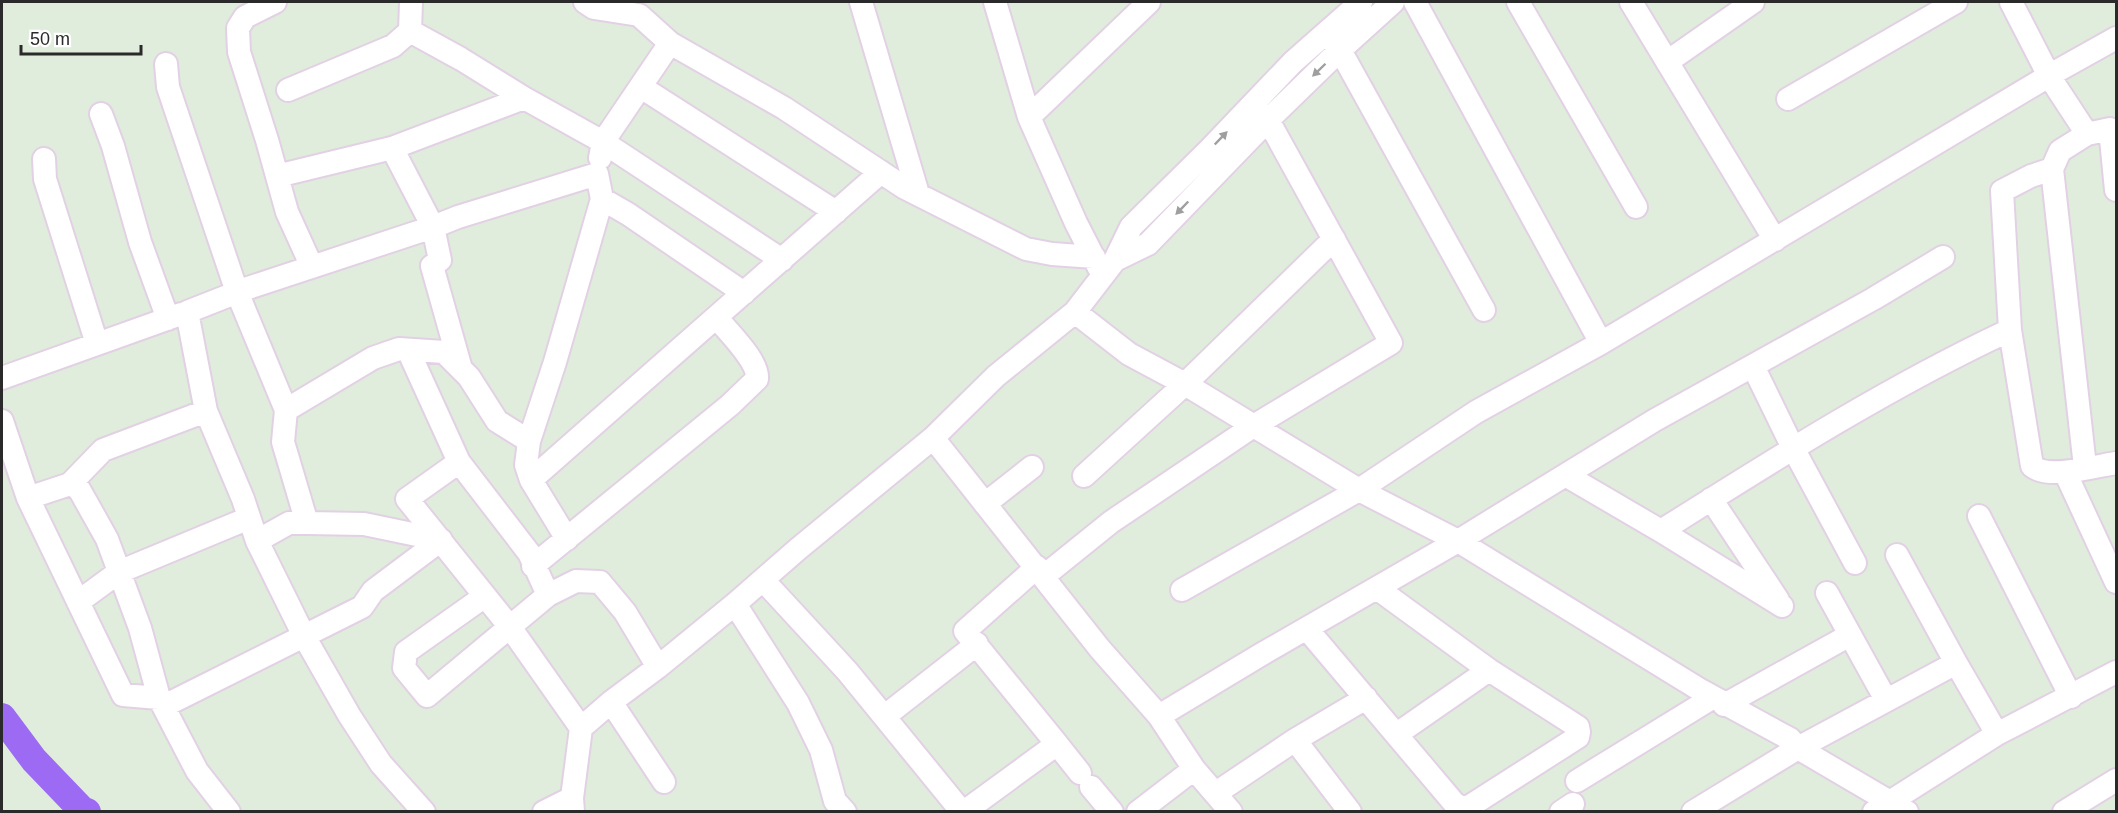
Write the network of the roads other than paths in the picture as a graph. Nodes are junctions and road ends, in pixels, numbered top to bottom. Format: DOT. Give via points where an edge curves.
graph roads {
  1 [pos="275,2"];
  2 [pos="407,2"];
  3 [pos="585,2"];
  4 [pos="861,2"];
  5 [pos="995,2"];
  6 [pos="1149,2"];
  7 [pos="1361,2"];
  8 [pos="1393,2"];
  9 [pos="1415,2"];
  10 [pos="1518,2"];
  11 [pos="1631,2"];
  12 [pos="1753,2"];
  13 [pos="1956,2"];
  14 [pos="2011,2"];
  15 [pos="410,32"];
  16 [pos="2116,38"];
  17 [pos="1333,41"];
  18 [pos="670,44"];
  19 [pos="1667,62"];
  20 [pos="166,64"];
  21 [pos="2049,76"];
  22 [pos="640,87"];
  23 [pos="288,90"];
  24 [pos="524,98"];
  25 [pos="1788,99"];
  26 [pos="1260,113"];
  27 [pos="101,114"];
  28 [pos="1029,117"];
  29 [pos="2087,134"];
  30 [pos="603,142"];
  31 [pos="392,148"];
  32 [pos="44,159"];
  33 [pos="2052,169"];
  34 [pos="881,172"];
  35 [pos="597,174"];
  36 [pos="277,176"];
  37 [pos="2116,190"];
  38 [pos="918,194"];
  39 [pos="603,199"];
  40 [pos="1636,207"];
  41 [pos="836,212"];
  42 [pos="433,227"];
  43 [pos="1334,238"];
  44 [pos="1775,240"];
  45 [pos="1943,256"];
  46 [pos="782,260"];
  47 [pos="1104,264"];
  48 [pos="312,267"];
  49 [pos="237,292"];
  50 [pos="744,293"];
  51 [pos="1484,310"];
  52 [pos="1075,312"];
  53 [pos="177,315"];
  54 [pos="717,318"];
  55 [pos="2010,330"];
  56 [pos="1601,343"];
  57 [pos="97,344"];
  58 [pos="408,350"];
  59 [pos="1753,366"];
  60 [pos="462,370"];
  61 [pos="2,378"];
  62 [pos="1185,384"];
  63 [pos="286,410"];
  64 [pos="206,411"];
  65 [pos="2,421"];
  66 [pos="1252,427"];
  67 [pos="933,438"];
  68 [pos="528,441"];
  69 [pos="1792,448"];
  70 [pos="459,462"];
  71 [pos="2116,463"];
  72 [pos="1032,467"];
  73 [pos="2075,470"];
  74 [pos="1084,476"];
  75 [pos="1567,476"];
  76 [pos="531,480"];
  77 [pos="70,484"];
  78 [pos="1359,490"];
  79 [pos="28,498"];
  80 [pos="1712,499"];
  81 [pos="985,504"];
  82 [pos="1979,516"];
  83 [pos="249,518"];
  84 [pos="307,523"];
  85 [pos="1661,531"];
  86 [pos="567,539"];
  87 [pos="441,540"];
  88 [pos="1458,541"];
  89 [pos="257,542"];
  90 [pos="1897,555"];
  91 [pos="1855,563"];
  92 [pos="533,566"];
  93 [pos="119,572"];
  94 [pos="1041,572"];
  95 [pos="763,580"];
  96 [pos="2116,582"];
  97 [pos="1378,589"];
  98 [pos="1182,590"];
  99 [pos="1827,593"];
  100 [pos="548,595"];
  101 [pos="485,596"];
  102 [pos="78,602"];
  103 [pos="735,604"];
  104 [pos="510,627"];
  105 [pos="1307,629"];
  106 [pos="1850,635"];
  107 [pos="304,636"];
  108 [pos="976,644"];
  109 [pos="1956,663"];
  110 [pos="658,667"];
  111 [pos="1489,670"];
  112 [pos="2116,672"];
  113 [pos="2071,697"];
  114 [pos="1366,698"];
  115 [pos="1887,700"];
  116 [pos="1718,701"];
  117 [pos="162,702"];
  118 [pos="611,702"];
  119 [pos="885,716"];
  120 [pos="1158,716"];
  121 [pos="581,728"];
  122 [pos="1396,734"];
  123 [pos="1997,734"];
  124 [pos="1295,740"];
  125 [pos="1057,744"];
  126 [pos="1798,748"];
  127 [pos="1194,769"];
  128 [pos="2116,780"];
  129 [pos="1577,781"];
  130 [pos="664,782"];
  131 [pos="1216,793"];
  132 [pos="572,805"];
  133 [pos="1890,808"];
  134 [pos="229,812"];
  135 [pos="424,812"];
  136 [pos="544,812"];
  137 [pos="845,812"];
  138 [pos="963,812"];
  139 [pos="1112,812"];
  140 [pos="1138,812"];
  141 [pos="1231,812"];
  142 [pos="1350,812"];
  143 [pos="1693,812"];
  144 [pos="2064,812"];
  1 -- 36 [label="street" via="245,17 238,28 239,52"];
  2 -- 15 [label="street"];
  3 -- 18 [label="street" via="594,8 639,15"];
  4 -- 38 [label="street"];
  5 -- 28 [label="street"];
  6 -- 28 [label="street"];
  7 -- 17 [label="street"];
  8 -- 17 [label="street"];
  9 -- 56 [label="street"];
  10 -- 40 [label="street"];
  11 -- 19 [label="street"];
  12 -- 19 [label="street"];
  13 -- 25 [label="street"];
  14 -- 21 [label="street"];
  15 -- 23 [label="street" via="393,46"];
  15 -- 24 [label="street"];
  16 -- 21 [label="street"];
  17 -- 26 [label="street"];
  17 -- 51 [label="street"];
  18 -- 22 [label="street"];
  18 -- 34 [label="street" via="784,108"];
  19 -- 44 [label="street"];
  20 -- 49 [label="street" via="168,87"];
  21 -- 29 [label="street"];
  21 -- 44 [label="street"];
  22 -- 30 [label="street"];
  22 -- 41 [label="street"];
  24 -- 30 [label="street"];
  24 -- 31 [label="street"];
  26 -- 43 [label="street"];
  26 -- 47 [label="street" via="1148,244"];
  27 -- 53 [label="street" via="114,146 140,242"];
  28 -- 47 [label="street" via="1076,223"];
  29 -- 33 [label="street" via="2060,151"];
  29 -- 37 [label="street" via="2110,129"];
  30 -- 35 [label="street"];
  30 -- 46 [label="street"];
  31 -- 36 [label="street"];
  31 -- 42 [label="street"];
  32 -- 57 [label="street" via="45,179"];
  33 -- 55 [label="street" via="2002,191"];
  33 -- 73 [label="street"];
  34 -- 38 [label="street"];
  34 -- 41 [label="street"];
  35 -- 39 [label="street"];
  35 -- 42 [label="street"];
  36 -- 48 [label="street" via="286,212"];
  38 -- 47 [label="street" via="1026,249"];
  39 -- 50 [label="street"];
  39 -- 68 [label="street"];
  41 -- 46 [label="street"];
  42 -- 48 [label="street"];
  42 -- 60 [label="street" via="440,260 432,266"];
  43 -- 62 [label="street"];
  43 -- 66 [label="street" via="1391,343"];
  44 -- 56 [label="street"];
  45 -- 59 [label="street"];
  46 -- 50 [label="street"];
  47 -- 52 [label="street"];
  48 -- 49 [label="street"];
  49 -- 53 [label="street"];
  49 -- 63 [label="street"];
  50 -- 54 [label="street"];
  52 -- 62 [label="street" via="1129,354"];
  52 -- 67 [label="street" via="996,376"];
  53 -- 57 [label="street"];
  53 -- 64 [label="street"];
  54 -- 76 [label="street"];
  54 -- 86 [label="street" via="753,363 757,379"];
  55 -- 69 [label="street" via="1962,352"];
  55 -- 73 [label="street" via="2032,466 2044,471"];
  56 -- 78 [label="street" via="1476,412"];
  57 -- 61 [label="street"];
  58 -- 60 [label="street" via="444,352"];
  58 -- 63 [label="street" via="373,358"];
  58 -- 70 [label="street"];
  59 -- 69 [label="street"];
  59 -- 75 [label="street" via="1655,420"];
  60 -- 68 [label="street" via="496,421"];
  62 -- 66 [label="street"];
  62 -- 74 [label="street"];
  63 -- 84 [label="street" via="283,442"];
  64 -- 77 [label="street" via="103,450"];
  64 -- 83 [label="street"];
  65 -- 79 [label="street"];
  66 -- 78 [label="street"];
  66 -- 94 [label="street"];
  67 -- 81 [label="street"];
  67 -- 95 [label="street"];
  68 -- 76 [label="street" via="526,465"];
  69 -- 80 [label="street"];
  69 -- 91 [label="street"];
  70 -- 87 [label="street" via="406,499"];
  70 -- 92 [label="street" via="529,553"];
  71 -- 73 [label="street"];
  72 -- 81 [label="street"];
  73 -- 96 [label="street"];
  75 -- 85 [label="street"];
  75 -- 88 [label="street"];
  76 -- 86 [label="street"];
  77 -- 79 [label="street"];
  77 -- 93 [label="street" via="79,489 107,539"];
  78 -- 88 [label="street"];
  78 -- 98 [label="street"];
  79 -- 102 [label="street"];
  80 -- 85 [label="street"];
  80 -- 85 [label="street" via="1782,606"];
  81 -- 94 [label="street"];
  82 -- 113 [label="street"];
  83 -- 89 [label="street"];
  83 -- 93 [label="street"];
  84 -- 87 [label="street" via="364,524"];
  84 -- 89 [label="street" via="290,524"];
  86 -- 92 [label="street"];
  87 -- 101 [label="street"];
  87 -- 107 [label="street" via="373,591 362,607"];
  88 -- 97 [label="street"];
  88 -- 116 [label="street"];
  89 -- 107 [label="street"];
  90 -- 109 [label="street"];
  92 -- 100 [label="street"];
  93 -- 102 [label="street"];
  93 -- 117 [label="street"];
  94 -- 108 [label="street" via="965,631"];
  94 -- 120 [label="street"];
  95 -- 103 [label="street"];
  95 -- 119 [label="street"];
  97 -- 105 [label="street"];
  97 -- 111 [label="street"];
  99 -- 106 [label="street"];
  100 -- 104 [label="street"];
  100 -- 110 [label="street" via="576,581 600,582 625,612"];
  101 -- 104 [label="street"];
  101 -- 104 [label="street" via="406,652 404,668 427,696"];
  102 -- 117 [label="street" via="123,695"];
  103 -- 110 [label="street"];
  103 -- 137 [label="street" via="798,703 821,750 835,801"];
  104 -- 121 [label="street"];
  105 -- 114 [label="street"];
  105 -- 120 [label="street"];
  106 -- 115 [label="street"];
  106 -- 116 [label="street"];
  107 -- 117 [label="street"];
  107 -- 135 [label="street" via="381,764"];
  108 -- 119 [label="street"];
  108 -- 125 [label="street"];
  109 -- 115 [label="street"];
  109 -- 123 [label="street"];
  110 -- 118 [label="street"];
  111 -- 122 [label="street"];
  111 -- 122 [label="street" via="1578,727 1578,737 1462,808"];
  112 -- 113 [label="street"];
  113 -- 123 [label="street"];
  114 -- 122 [label="street"];
  114 -- 124 [label="street"];
  115 -- 126 [label="street"];
  116 -- 126 [label="street" via="1790,739"];
  116 -- 129 [label="street"];
  117 -- 134 [label="street" via="197,771"];
  118 -- 121 [label="street"];
  118 -- 130 [label="street"];
  119 -- 138 [label="street"];
  120 -- 127 [label="street"];
  121 -- 132 [label="street"];
  123 -- 133 [label="street"];
  124 -- 131 [label="street"];
  124 -- 142 [label="street"];
  125 -- 138 [label="street"];
  125 -- 139 [label="street"];
  126 -- 133 [label="street"];
  126 -- 143 [label="street"];
  127 -- 131 [label="street"];
  127 -- 140 [label="street"];
  128 -- 144 [label="street"];
  131 -- 141 [label="street"];
  132 -- 136 [label="street"];
}
